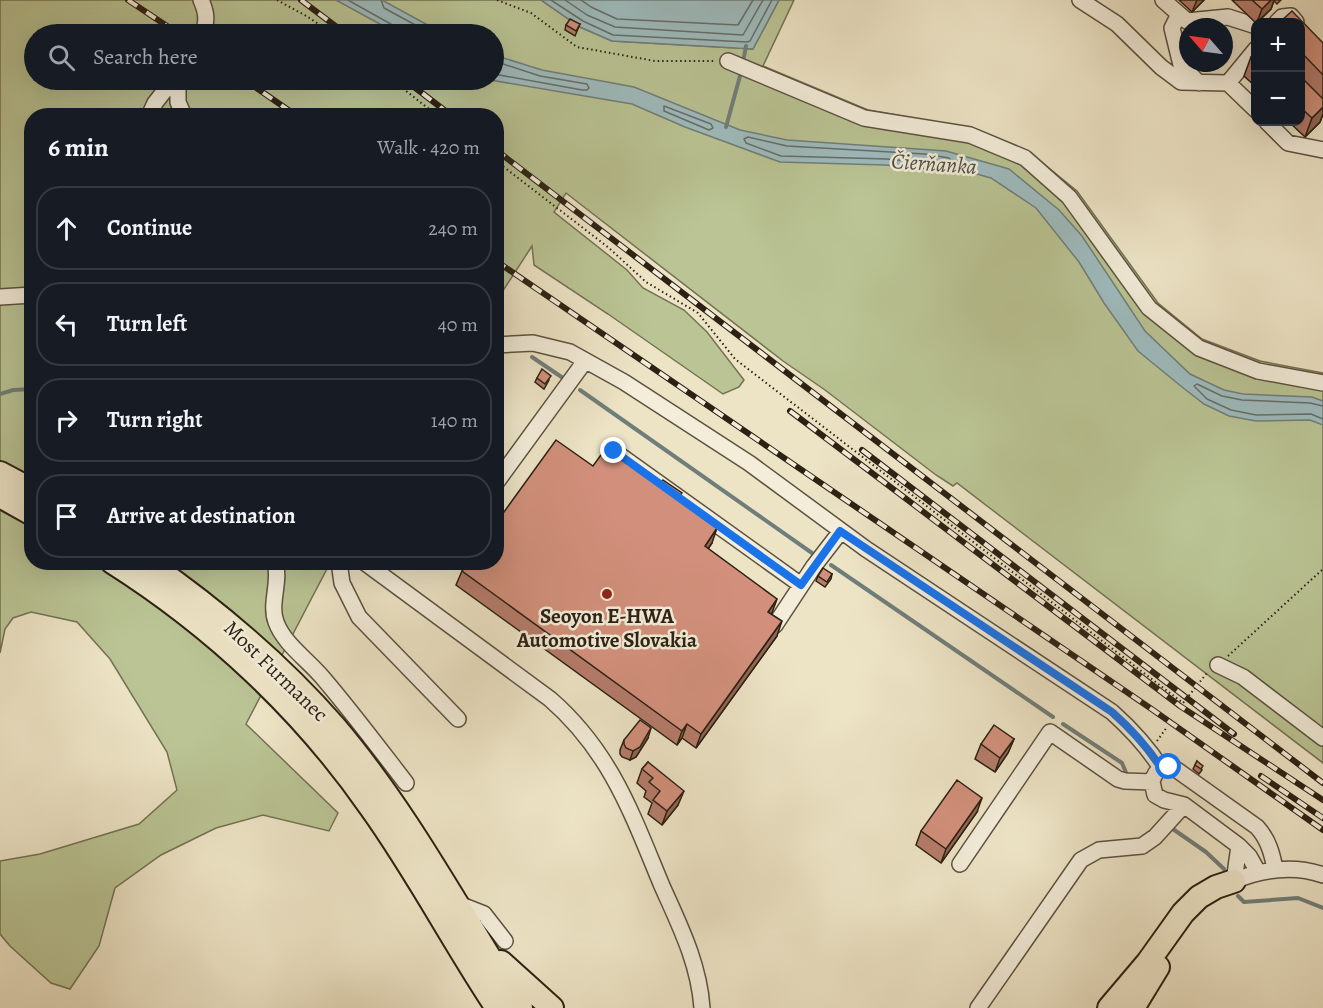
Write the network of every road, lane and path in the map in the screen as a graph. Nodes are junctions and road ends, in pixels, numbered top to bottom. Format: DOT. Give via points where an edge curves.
graph roads {
  1 [pos="201,0"];
  2 [pos="277,0"];
  3 [pos="497,0"];
  4 [pos="1080,0"];
  5 [pos="1163,0"];
  6 [pos="1179,14"];
  7 [pos="206,24"];
  8 [pos="318,24"];
  9 [pos="1251,24"];
  10 [pos="1251,55"];
  11 [pos="728,61"];
  12 [pos="1198,83"];
  13 [pos="1228,83"];
  14 [pos="165,90"];
  15 [pos="178,90"];
  16 [pos="405,90"];
  17 [pos="1251,105"];
  18 [pos="153,108"];
  19 [pos="181,108"];
  20 [pos="428,108"];
  21 [pos="1271,126"];
  22 [pos="1323,150"];
  23 [pos="504,166"];
  24 [pos="24,296"];
  25 [pos="0,297"];
  26 [pos="504,345"];
  27 [pos="585,361"];
  28 [pos="1323,382"];
  29 [pos="614,451"];
  30 [pos="0,472"];
  31 [pos="504,472"];
  32 [pos="24,486"];
  33 [pos="0,496"];
  34 [pos="24,510"];
  35 [pos="840,531"];
  36 [pos="1323,569"];
  37 [pos="123,570"];
  38 [pos="158,570"];
  39 [pos="277,570"];
  40 [pos="339,570"];
  41 [pos="375,570"];
  42 [pos="801,585"];
  43 [pos="775,624"];
  44 [pos="1218,664"];
  45 [pos="458,718"];
  46 [pos="1167,727"];
  47 [pos="1323,738"];
  48 [pos="1150,750"];
  49 [pos="1161,768"];
  50 [pos="406,783"];
  51 [pos="1152,783"];
  52 [pos="1184,805"];
  53 [pos="1239,846"];
  54 [pos="960,864"];
  55 [pos="1275,869"];
  56 [pos="1258,872"];
  57 [pos="1323,875"];
  58 [pos="1234,881"];
  59 [pos="456,903"];
  60 [pos="474,936"];
  61 [pos="505,941"];
  62 [pos="494,1005"];
  63 [pos="520,1008"];
  64 [pos="552,1008"];
  65 [pos="702,1008"];
  66 [pos="978,1008"];
  67 [pos="1109,1008"];
  68 [pos="1133,1008"];
  1 -- 7 [label="street"];
  2 -- 8 [label="path"];
  3 -- 11 [label="path" via="531,13 578,47 655,62"];
  4 -- 12 [label="street" via="1117,24 1181,82"];
  5 -- 6 [label="street"];
  6 -- 9 [label="street" via="1187,21 1228,17"];
  6 -- 12 [label="street" via="1172,28 1181,65"];
  10 -- 13 [label="street"];
  11 -- 28 [label="street" via="864,118 970,135 1024,159 1069,197 1149,308 1199,348 1258,371"];
  12 -- 13 [label="street"];
  13 -- 17 [label="street"];
  14 -- 18 [label="street"];
  15 -- 19 [label="street"];
  16 -- 20 [label="path"];
  21 -- 22 [label="street" via="1288,143"];
  23 -- 44 [label="path" via="646,282 698,313 735,359 1183,703"];
  24 -- 25 [label="street"];
  26 -- 27 [label="street" via="533,343 570,352"];
  27 -- 31 [label="street"];
  27 -- 35 [label="street" via="749,463"];
  29 -- 42 [label="street"];
  30 -- 32 [label="highway"];
  33 -- 34 [label="highway"];
  35 -- 42 [label="street"];
  35 -- 48 [label="street" via="1112,712"];
  36 -- 44 [label="path"];
  37 -- 62 [label="highway, Most Furmanec" via="243,662 320,741 383,825"];
  38 -- 59 [label="highway, Most Furmanec" via="258,648 335,727 388,796"];
  39 -- 50 [label="street" via="274,613 279,629"];
  40 -- 45 [label="street" via="347,594 366,625"];
  41 -- 65 [label="street" via="550,699 589,739 626,802 677,920 698,976"];
  42 -- 43 [label="street"];
  44 -- 47 [label="street" via="1243,677"];
  46 -- 48 [label="path"];
  48 -- 49 [label="street"];
  49 -- 51 [label="street"];
  49 -- 55 [label="street" via="1174,768 1257,827 1268,843"];
  51 -- 52 [label="street" via="1158,797"];
  51 -- 54 [label="street" via="1125,782 1050,732"];
  52 -- 53 [label="street"];
  52 -- 66 [label="street" via="1142,846 1099,850 1081,860"];
  53 -- 56 [label="street"];
  53 -- 58 [label="street"];
  55 -- 56 [label="street"];
  55 -- 57 [label="street"];
  56 -- 58 [label="street"];
  58 -- 67 [label="highway" via="1199,897 1183,913"];
  58 -- 68 [label="highway" via="1181,934"];
  59 -- 60 [label="highway, Most Furmanec"];
  59 -- 61 [label="street" via="484,914"];
  60 -- 63 [label="highway"];
  60 -- 64 [label="highway"];
}
